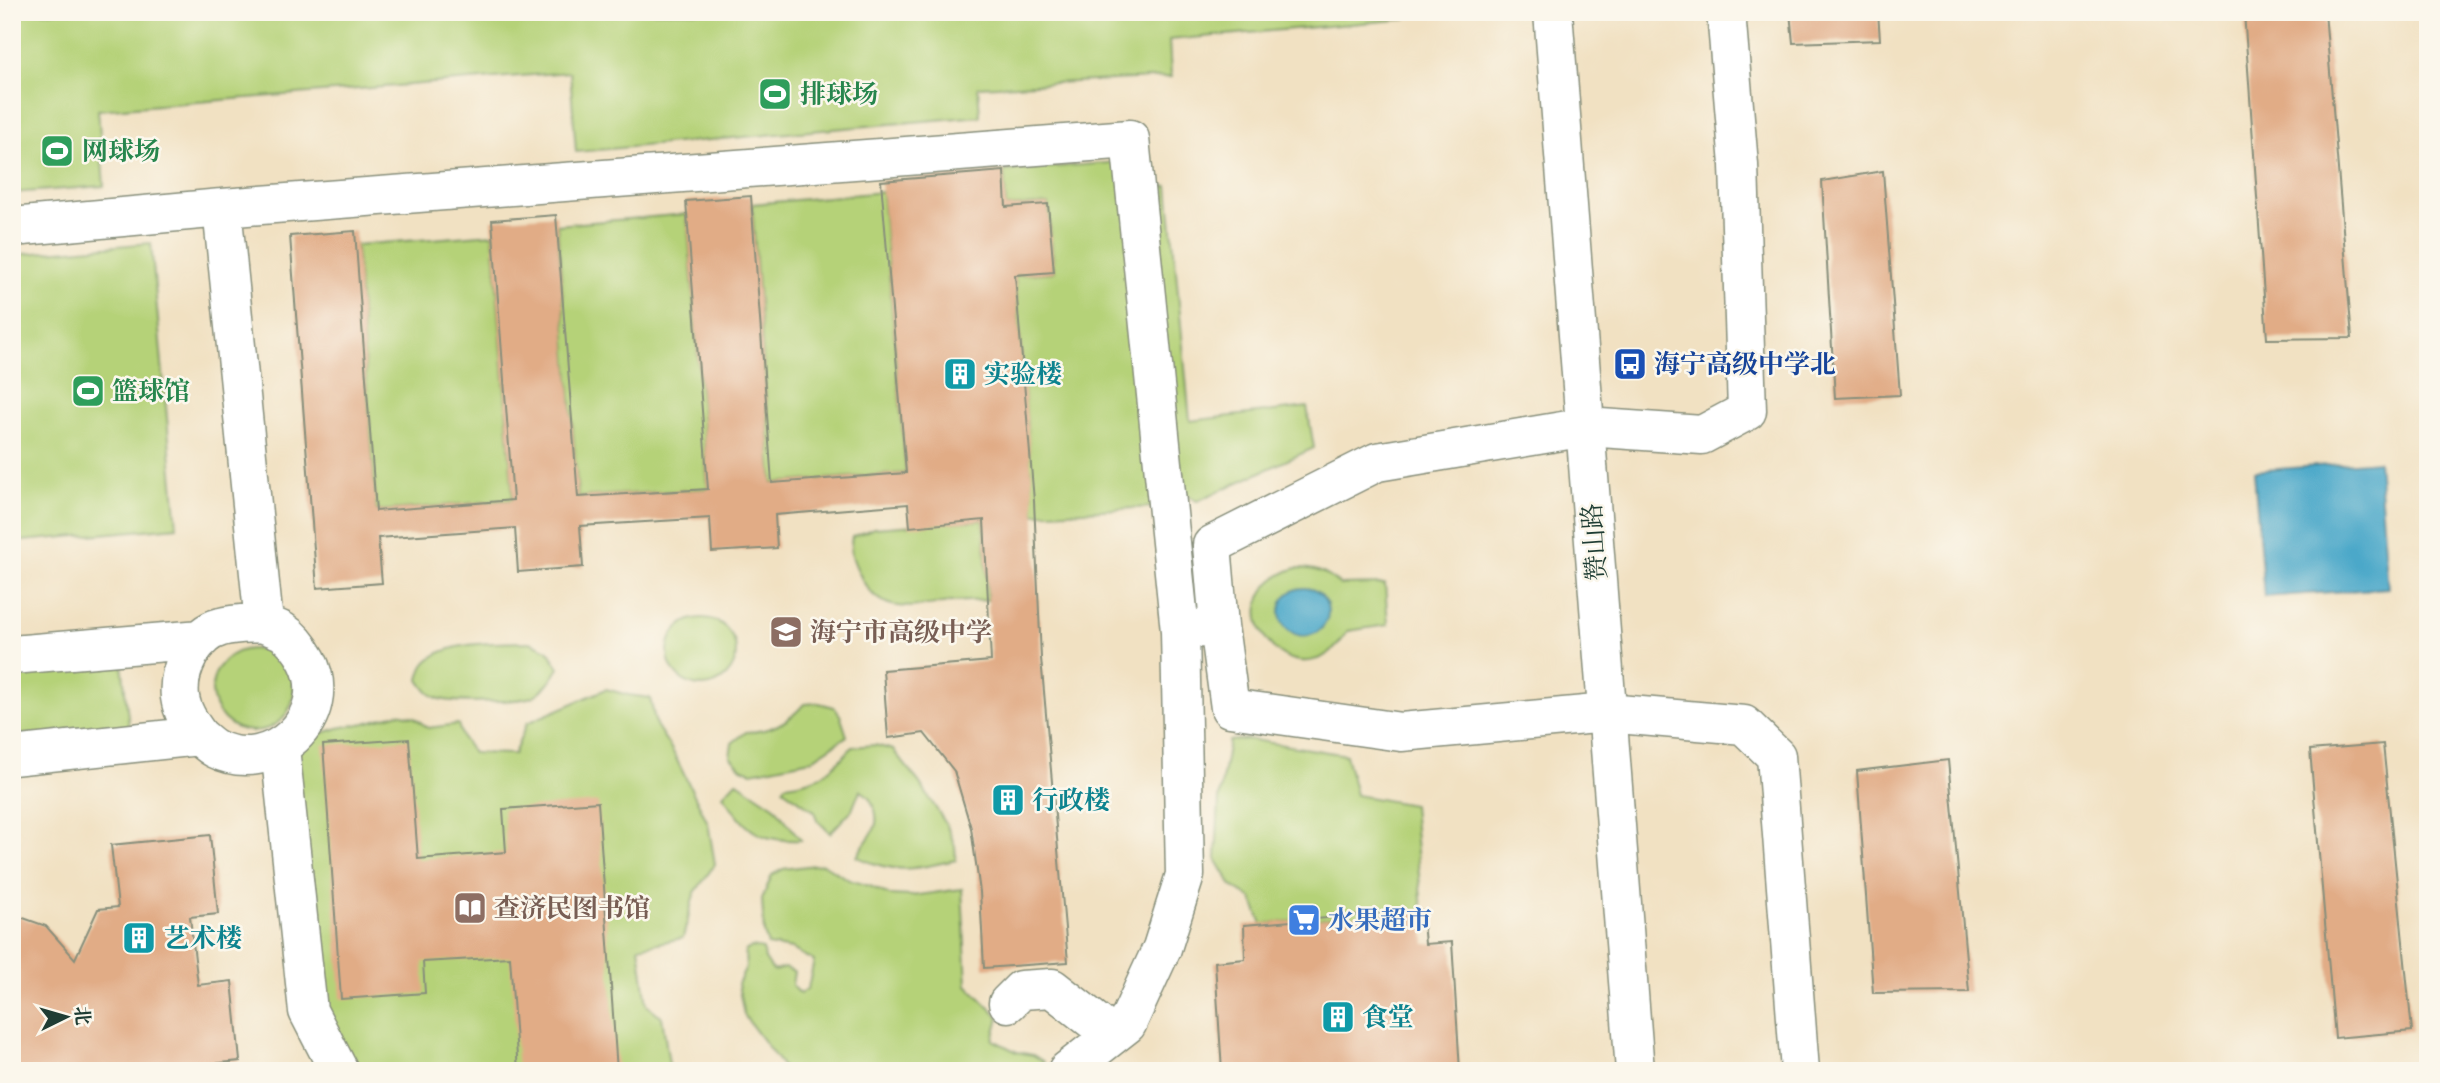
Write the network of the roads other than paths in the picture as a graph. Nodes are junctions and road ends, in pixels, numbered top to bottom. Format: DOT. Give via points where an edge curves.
graph roads {
  1 [pos="1553,12"];
  2 [pos="1726,12"];
  3 [pos="222,208"];
  4 [pos="12,227"];
  5 [pos="1586,427"];
  6 [pos="264,623"];
  7 [pos="1219,626"];
  8 [pos="1181,631"];
  9 [pos="201,639"];
  10 [pos="12,655"];
  11 [pos="1607,713"];
  12 [pos="199,736"];
  13 [pos="280,748"];
  14 [pos="12,755"];
  15 [pos="1009,1003"];
  16 [pos="1112,1035"];
  17 [pos="339,1071"];
  18 [pos="1067,1071"];
  19 [pos="1635,1071"];
  20 [pos="1800,1071"];
  1 -- 5 [label="street, 赞山路"];
  2 -- 5 [label="street" via="1739,165 1747,411 1702,435"];
  3 -- 4 [label="street"];
  3 -- 6 [label="street"];
  3 -- 8 [label="street" via="1130,139"];
  5 -- 7 [label="street" via="1377,462 1212,545"];
  5 -- 11 [label="street, 赞山路"];
  6 -- 9 [label="street" via="219,627"];
  6 -- 13 [label="street" via="284,632 300,648 313,682 310,714 298,734"];
  7 -- 8 [label="street"];
  7 -- 11 [label="street" via="1230,708 1401,732"];
  8 -- 16 [label="street" via="1185,875 1163,948 1126,1024"];
  9 -- 10 [label="street"];
  9 -- 12 [label="street" via="188,656 180,688 186,719"];
  11 -- 19 [label="street, 赞山路"];
  11 -- 20 [label="street" via="1744,725 1776,756"];
  12 -- 13 [label="street" via="216,749 237,755 258,756"];
  12 -- 14 [label="street"];
  13 -- 17 [label="street" via="308,1011"];
  15 -- 16 [label="street" via="1021,990 1052,988"];
  16 -- 18 [label="street"];
}
